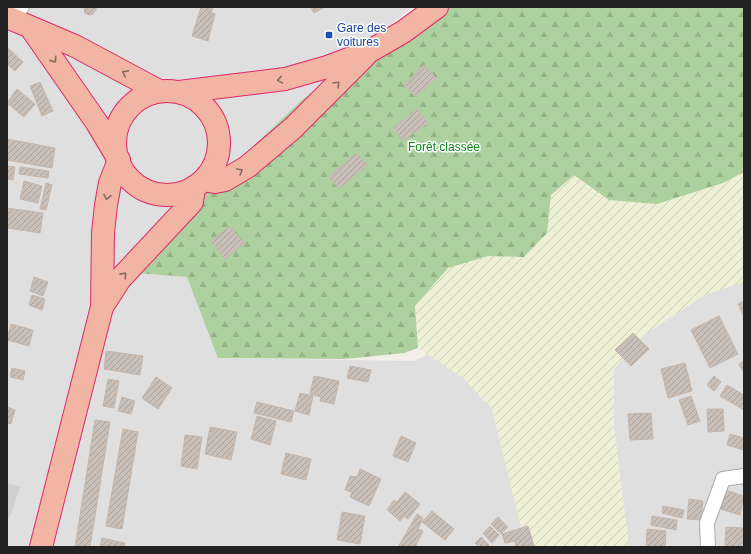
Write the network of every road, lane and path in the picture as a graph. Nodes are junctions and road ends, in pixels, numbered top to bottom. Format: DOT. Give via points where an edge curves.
graph roads {
  1 [pos="438,7"];
  2 [pos="13,14"];
  3 [pos="31,28"];
  4 [pos="370,51"];
  5 [pos="169,92"];
  6 [pos="119,160"];
  7 [pos="199,184"];
  8 [pos="102,307"];
  9 [pos="744,476"];
  10 [pos="41,547"];
  11 [pos="708,547"];
  1 -- 4 [label="highway"];
  2 -- 3 [label="highway"];
  5 -- 3 [label="highway, one-way" via="75,46"];
  3 -- 6 [label="highway, one-way" via="98,123"];
  4 -- 5 [label="highway, one-way" via="285,79"];
  7 -- 4 [label="highway, one-way" via="225,180 247,167 293,128"];
  5 -- 6 [label="highway" via="145,96 133,104 123,116 117,130"];
  5 -- 7 [label="highway" via="194,98 206,108 214,121 219,137 218,152 213,167"];
  6 -- 7 [label="highway" via="126,174 137,185 150,192 180,194"];
  6 -- 8 [label="highway, one-way" via="110,183 106,206"];
  8 -- 7 [label="highway, one-way" via="120,279 192,202"];
  8 -- 10 [label="highway"];
  9 -- 11 [label="street" via="723,479 708,523"];
}
